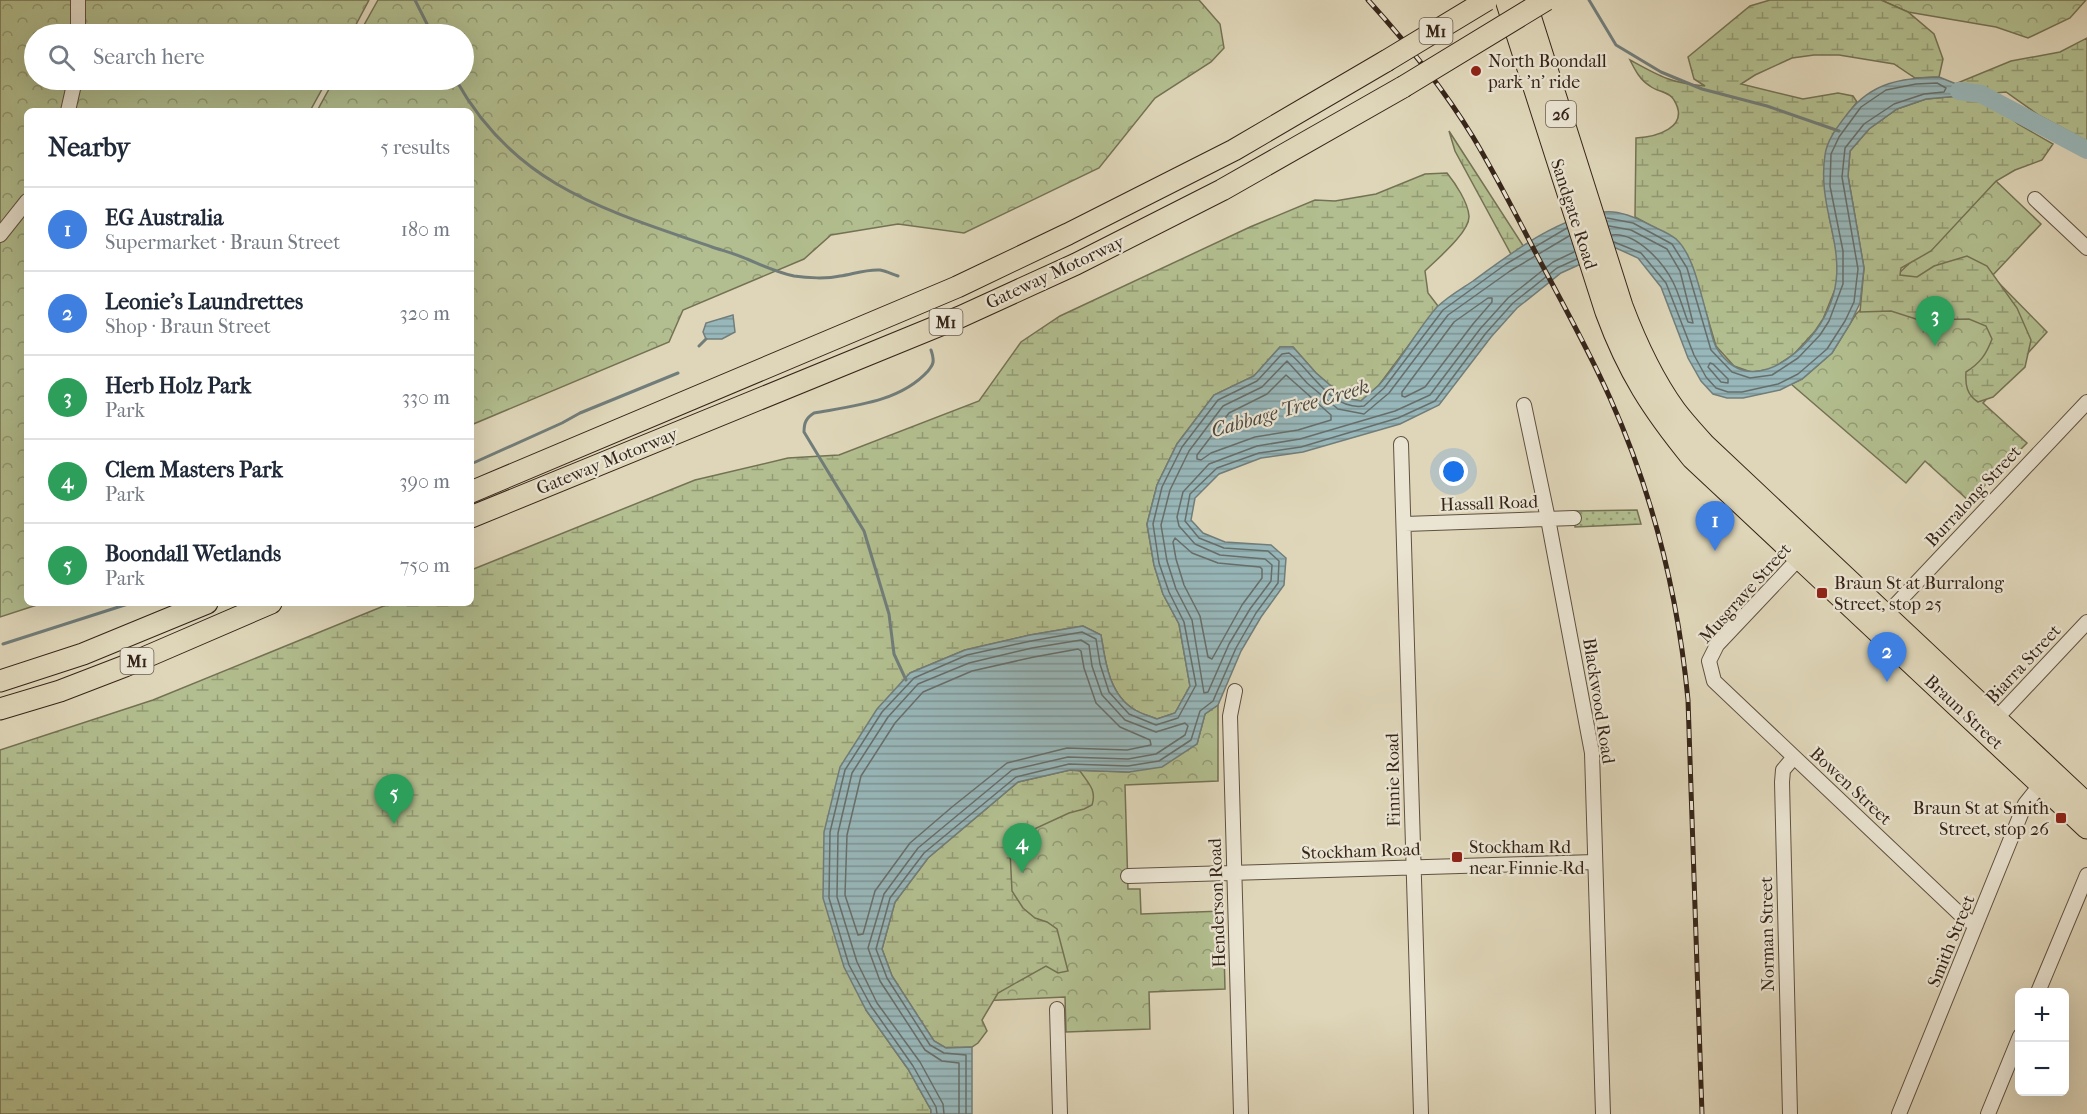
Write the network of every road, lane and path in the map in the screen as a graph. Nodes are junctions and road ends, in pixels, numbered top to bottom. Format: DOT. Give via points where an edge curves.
graph roads {
  1 [pos="78,0"];
  2 [pos="1487,0"];
  3 [pos="1506,0"];
  4 [pos="1525,0"];
  5 [pos="1546,0"];
  6 [pos="78,24"];
  7 [pos="73,90"];
  8 [pos="69,108"];
  9 [pos="2035,199"];
  10 [pos="1579,200"];
  11 [pos="24,205"];
  12 [pos="0,235"];
  13 [pos="2087,248"];
  14 [pos="2087,402"];
  15 [pos="1524,405"];
  16 [pos="1668,415"];
  17 [pos="1401,444"];
  18 [pos="474,491"];
  19 [pos="474,516"];
  20 [pos="1574,518"];
  21 [pos="1548,519"];
  22 [pos="1405,524"];
  23 [pos="1806,551"];
  24 [pos="200,606"];
  25 [pos="264,606"];
  26 [pos="1886,615"];
  27 [pos="2087,622"];
  28 [pos="1710,667"];
  29 [pos="0,681"];
  30 [pos="1235,691"];
  31 [pos="0,709"];
  32 [pos="1991,724"];
  33 [pos="1794,756"];
  34 [pos="2041,784"];
  35 [pos="2087,804"];
  36 [pos="2087,828"];
  37 [pos="1595,862"];
  38 [pos="1414,868"];
  39 [pos="1234,873"];
  40 [pos="2087,875"];
  41 [pos="1128,876"];
  42 [pos="1976,925"];
  43 [pos="2040,988"];
  44 [pos="1057,1009"];
  45 [pos="2017,1042"];
  46 [pos="1060,1114"];
  47 [pos="1241,1114"];
  48 [pos="1421,1114"];
  49 [pos="1603,1114"];
  50 [pos="1790,1114"];
  51 [pos="1899,1114"];
  52 [pos="1988,1114"];
  1 -- 6 [label="street"];
  2 -- 18 [label="highway, Gateway Motorway / M1, bridge" via="1234,150 1058,239 957,287"];
  3 -- 10 [label="highway, Sandgate Road / 26"];
  4 -- 10 [label="highway, Sandgate Road / 26"];
  5 -- 19 [label="highway, Gateway Motorway / M1, bridge" via="1222,190 1076,264 960,317"];
  7 -- 8 [label="street"];
  9 -- 13 [label="street"];
  10 -- 16 [label="highway, Sandgate Road / 26" via="1620,350 1642,392"];
  11 -- 12 [label="street"];
  14 -- 26 [label="street, Burralong Street"];
  15 -- 21 [label="street, Blackwood Road"];
  16 -- 23 [label="highway, Braun Street / 26" via="1705,446"];
  17 -- 22 [label="street, Finnie Road"];
  20 -- 21 [label="street, Hassall Road"];
  21 -- 22 [label="street, Hassall Road"];
  21 -- 37 [label="street, Blackwood Road" via="1592,753"];
  22 -- 38 [label="street, Finnie Road"];
  23 -- 26 [label="highway, Braun Street / 26"];
  23 -- 28 [label="street, Musgrave Street" via="1717,645"];
  23 -- 32 [label="highway, Braun Street / 26"];
  24 -- 29 [label="highway, M1" via="83,654"];
  25 -- 31 [label="highway, M1" via="125,666"];
  26 -- 32 [label="highway, Braun Street / 26"];
  27 -- 32 [label="street, Biarra Street"];
  28 -- 33 [label="street, Bowen Street" via="1719,687"];
  30 -- 39 [label="street, Henderson Road" via="1230,716"];
  32 -- 34 [label="highway, Braun Street / 26"];
  32 -- 35 [label="highway, Braun Street / 26"];
  33 -- 42 [label="street, Bowen Street" via="1964,918"];
  33 -- 50 [label="street, Norman Street" via="1783,770 1782,783"];
  34 -- 36 [label="highway, Braun Street / 26"];
  34 -- 42 [label="street, Smith Street" via="2025,804"];
  37 -- 38 [label="street, Stockham Road"];
  37 -- 49 [label="street, Blackwood Road"];
  38 -- 39 [label="street, Stockham Road"];
  38 -- 48 [label="street, Finnie Road"];
  39 -- 41 [label="street, Stockham Road"];
  39 -- 47 [label="street, Henderson Road"];
  40 -- 43 [label="street"];
  42 -- 51 [label="street, Smith Street"];
  44 -- 46 [label="street"];
  45 -- 52 [label="street"];
}
